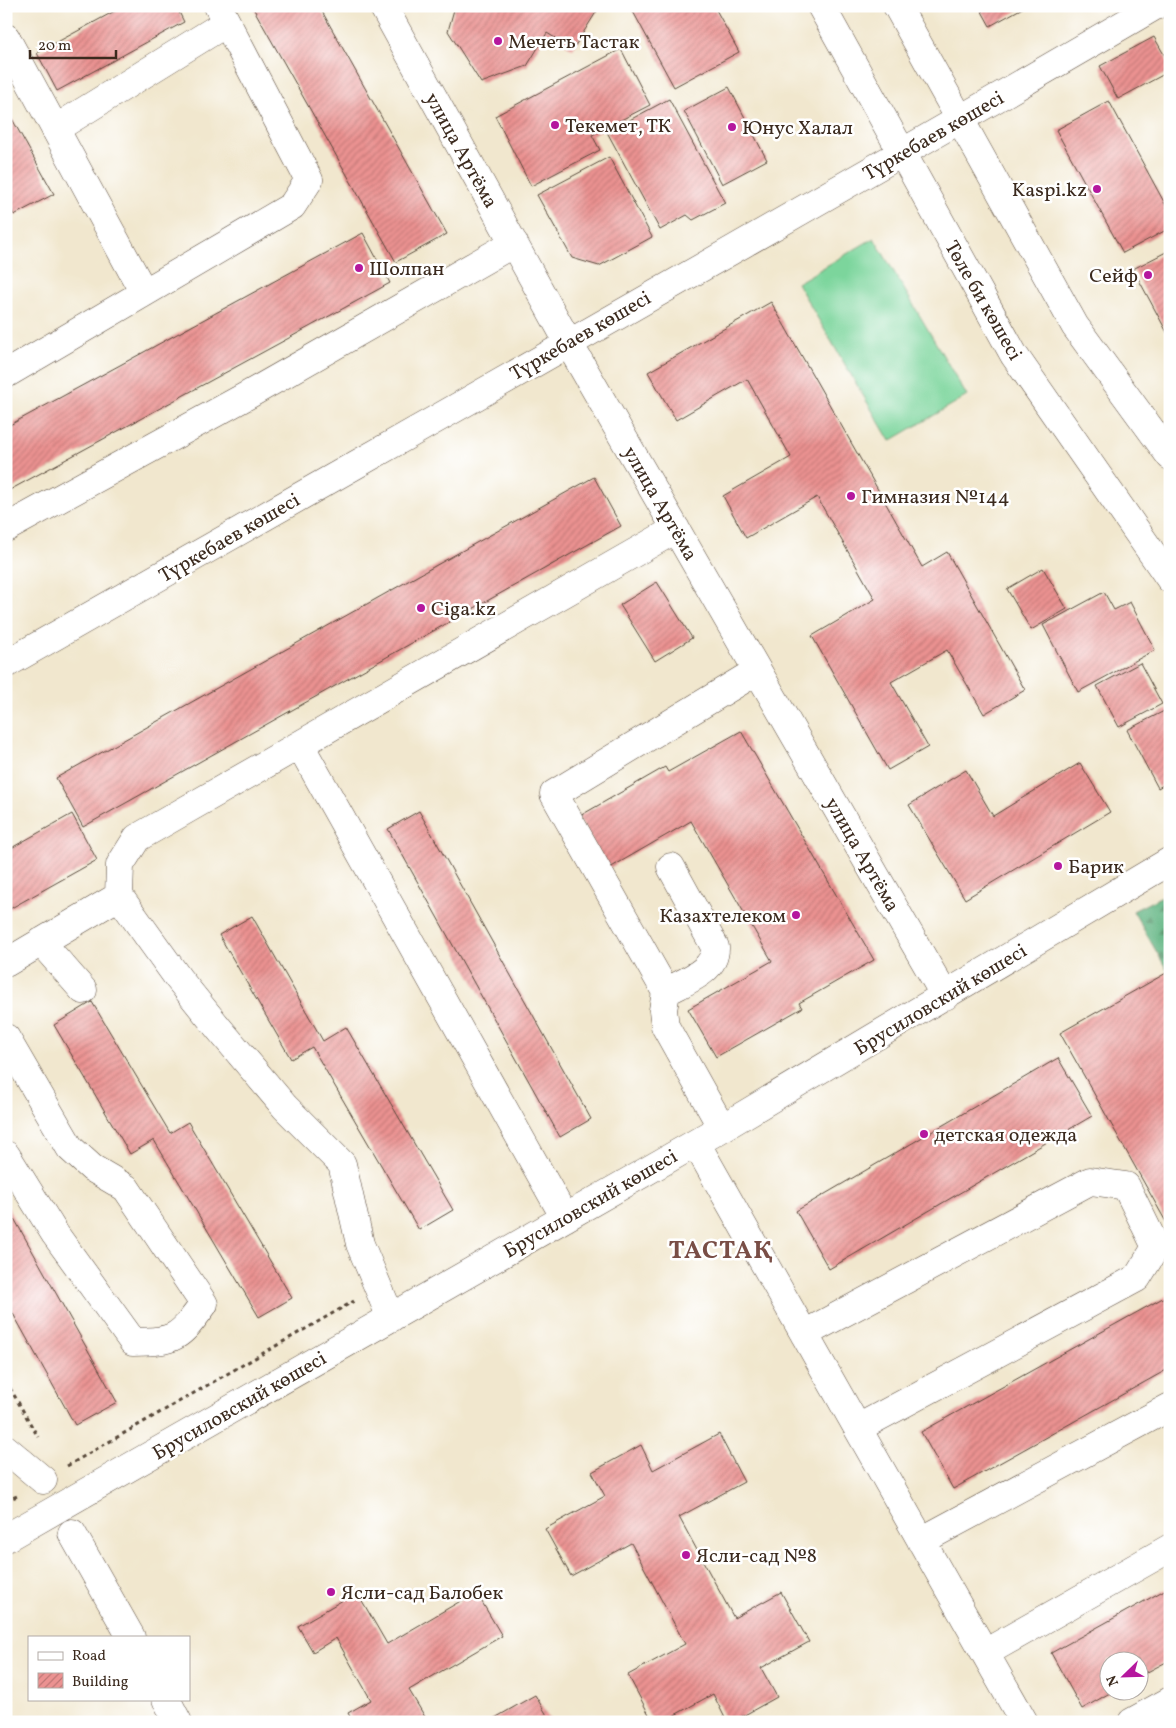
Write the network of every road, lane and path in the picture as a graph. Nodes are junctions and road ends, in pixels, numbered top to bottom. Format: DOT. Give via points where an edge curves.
graph roads {
  1 [pos="382,6"];
  2 [pos="821,6"];
  3 [pos="897,6"];
  4 [pos="1154,6"];
  5 [pos="222,15"];
  6 [pos="6,38"];
  7 [pos="960,120"];
  8 [pos="55,129"];
  9 [pos="902,154"];
  10 [pos="514,243"];
  11 [pos="144,293"];
  12 [pos="568,342"];
  13 [pos="6,374"];
  14 [pos="1170,456"];
  15 [pos="6,528"];
  16 [pos="676,529"];
  17 [pos="1170,579"];
  18 [pos="6,664"];
  19 [pos="757,671"];
  20 [pos="300,745"];
  21 [pos="672,867"];
  22 [pos="1167,868"];
  23 [pos="119,896"];
  24 [pos="41,942"];
  25 [pos="6,963"];
  26 [pos="84,990"];
  27 [pos="666,992"];
  28 [pos="945,996"];
  29 [pos="6,1038"];
  30 [pos="722,1128"];
  31 [pos="696,1143"];
  32 [pos="6,1155"];
  33 [pos="565,1218"];
  34 [pos="378,1287"];
  35 [pos="391,1318"];
  36 [pos="804,1334"];
  37 [pos="6,1381"];
  38 [pos="1170,1407"];
  39 [pos="858,1428"];
  40 [pos="39,1439"];
  41 [pos="6,1449"];
  42 [pos="43,1480"];
  43 [pos="6,1502"];
  44 [pos="72,1533"];
  45 [pos="6,1538"];
  46 [pos="921,1540"];
  47 [pos="1170,1548"];
  48 [pos="130,1636"];
  49 [pos="985,1653"];
  50 [pos="167,1700"];
  51 [pos="1170,1701"];
  52 [pos="178,1722"];
  53 [pos="1024,1722"];
  54 [pos="1132,1722"];
  1 -- 10 [label="street, улица Артёма"];
  2 -- 9 [label="street, Төле би көшесі"];
  3 -- 7 [label="street"];
  4 -- 7 [label="street, Түркебаев көшесі"];
  5 -- 8 [label="street"];
  5 -- 11 [label="street" via="310,180 292,206"];
  6 -- 8 [label="street"];
  7 -- 9 [label="street, Түркебаев көшесі"];
  7 -- 14 [label="street" via="1075,326"];
  8 -- 11 [label="street"];
  9 -- 12 [label="street, Түркебаев көшесі"];
  9 -- 17 [label="street, Төле би көшесі" via="1014,355"];
  10 -- 12 [label="street, улица Артёма"];
  10 -- 15 [label="street"];
  11 -- 13 [label="street"];
  12 -- 16 [label="street, улица Артёма"];
  12 -- 18 [label="street, Түркебаев көшесі"];
  16 -- 19 [label="street, улица Артёма"];
  16 -- 20 [label="street"];
  19 -- 27 [label="street" via="554,794"];
  19 -- 28 [label="street, улица Артёма"];
  20 -- 23 [label="street" via="137,838 120,865"];
  20 -- 33 [label="street"];
  21 -- 27 [label="street" via="715,948 716,958 710,967"];
  22 -- 28 [label="street, Брусиловский көшесі"];
  23 -- 24 [label="street"];
  23 -- 34 [label="street" via="220,1030 285,1107 342,1164 360,1244"];
  24 -- 25 [label="street"];
  24 -- 26 [label="street"];
  27 -- 30 [label="street" via="665,1026"];
  28 -- 30 [label="street, Брусиловский көшесі"];
  29 -- 32 [label="street" via="70,1148 92,1168 126,1188 204,1304 184,1330 164,1341 133,1342 54,1234"];
  30 -- 31 [label="street, Брусиловский көшесі"];
  31 -- 33 [label="street, Брусиловский көшесі"];
  31 -- 36 [label="street"];
  33 -- 35 [label="street, Брусиловский көшесі"];
  34 -- 35 [label="street"];
  34 -- 42 [label="path"];
  35 -- 45 [label="street, Брусиловский көшесі"];
  36 -- 39 [label="street"];
  36 -- 39 [label="street" via="1090,1181 1126,1186 1156,1247 1137,1278"];
  37 -- 40 [label="path"];
  38 -- 46 [label="street"];
  39 -- 46 [label="street"];
  41 -- 42 [label="street"];
  42 -- 43 [label="path"];
  44 -- 48 [label="street"];
  46 -- 49 [label="street"];
  47 -- 49 [label="street"];
  49 -- 53 [label="street"];
  50 -- 52 [label="street"];
  51 -- 54 [label="street"];
}
